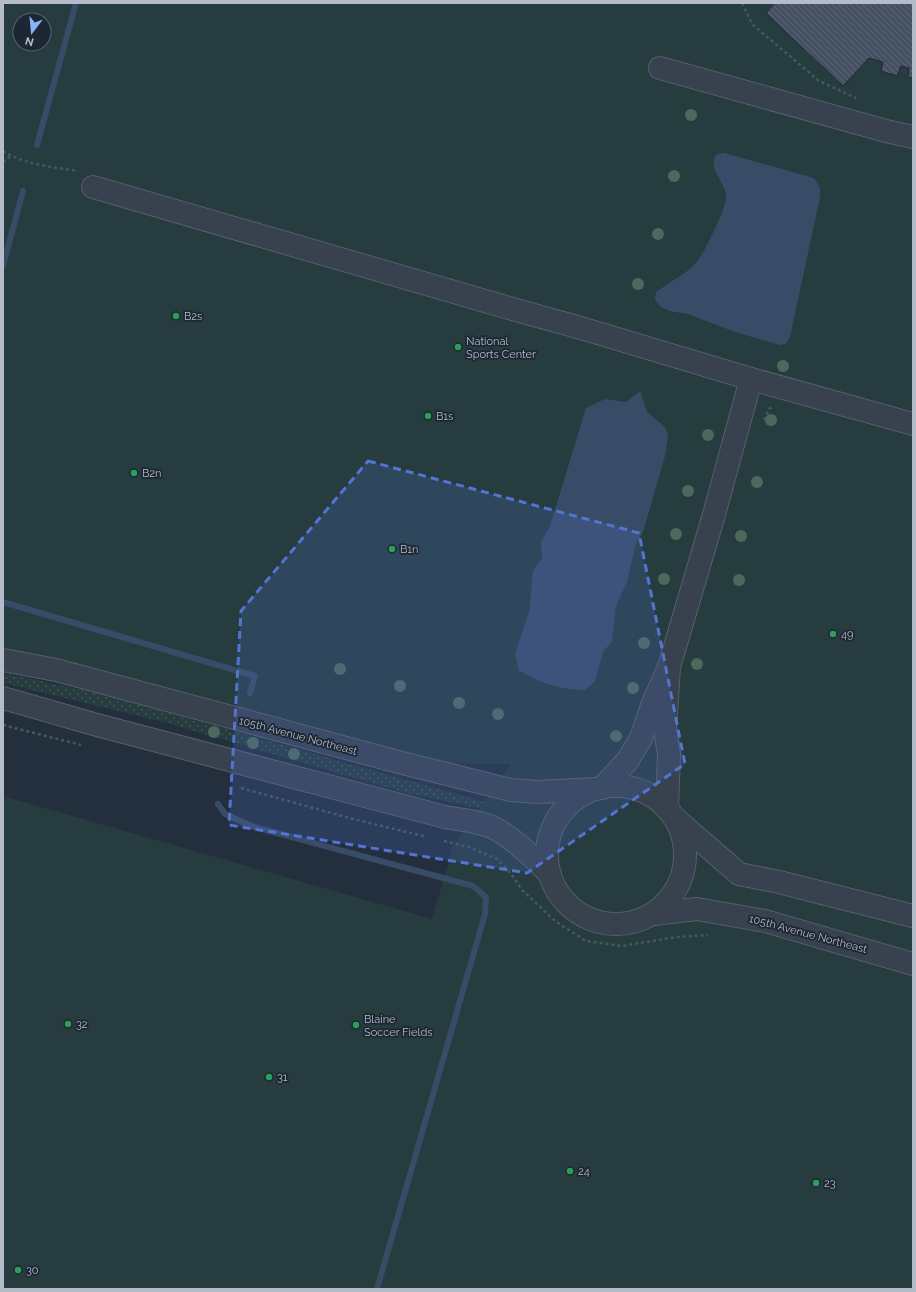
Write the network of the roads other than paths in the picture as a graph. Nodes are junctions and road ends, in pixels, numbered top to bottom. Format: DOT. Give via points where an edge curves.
graph roads {
  1 [pos="660,68"];
  2 [pos="913,137"];
  3 [pos="87,179"];
  4 [pos="751,379"];
  5 [pos="913,424"];
  6 [pos="3,660"];
  7 [pos="669,667"];
  8 [pos="3,698"];
  9 [pos="599,788"];
  10 [pos="671,813"];
  11 [pos="550,874"];
  12 [pos="654,914"];
  13 [pos="913,916"];
  14 [pos="913,964"];
  1 -- 2 [label="street"];
  3 -- 4 [label="street"];
  4 -- 5 [label="street"];
  4 -- 7 [label="street"];
  6 -- 9 [label="street, 105th Avenue Northeast" via="56,670 402,764 511,790 537,792"];
  7 -- 9 [label="street" via="638,743 628,760"];
  7 -- 10 [label="street" via="666,730"];
  8 -- 11 [label="street, 105th Avenue Northeast" via="445,817 493,827"];
  9 -- 10 [label="street, 105th Avenue Northeast" via="630,787 656,799"];
  9 -- 11 [label="street, 105th Avenue Northeast" via="580,796 563,811 552,830 547,852"];
  10 -- 12 [label="street, 105th Avenue Northeast" via="684,838 686,860 681,881 670,899"];
  10 -- 13 [label="street, 105th Avenue Northeast" via="739,874"];
  11 -- 12 [label="street, 105th Avenue Northeast" via="561,897 580,914 604,924 630,923"];
  12 -- 14 [label="street, 105th Avenue Northeast" via="697,909 742,916"];
}
